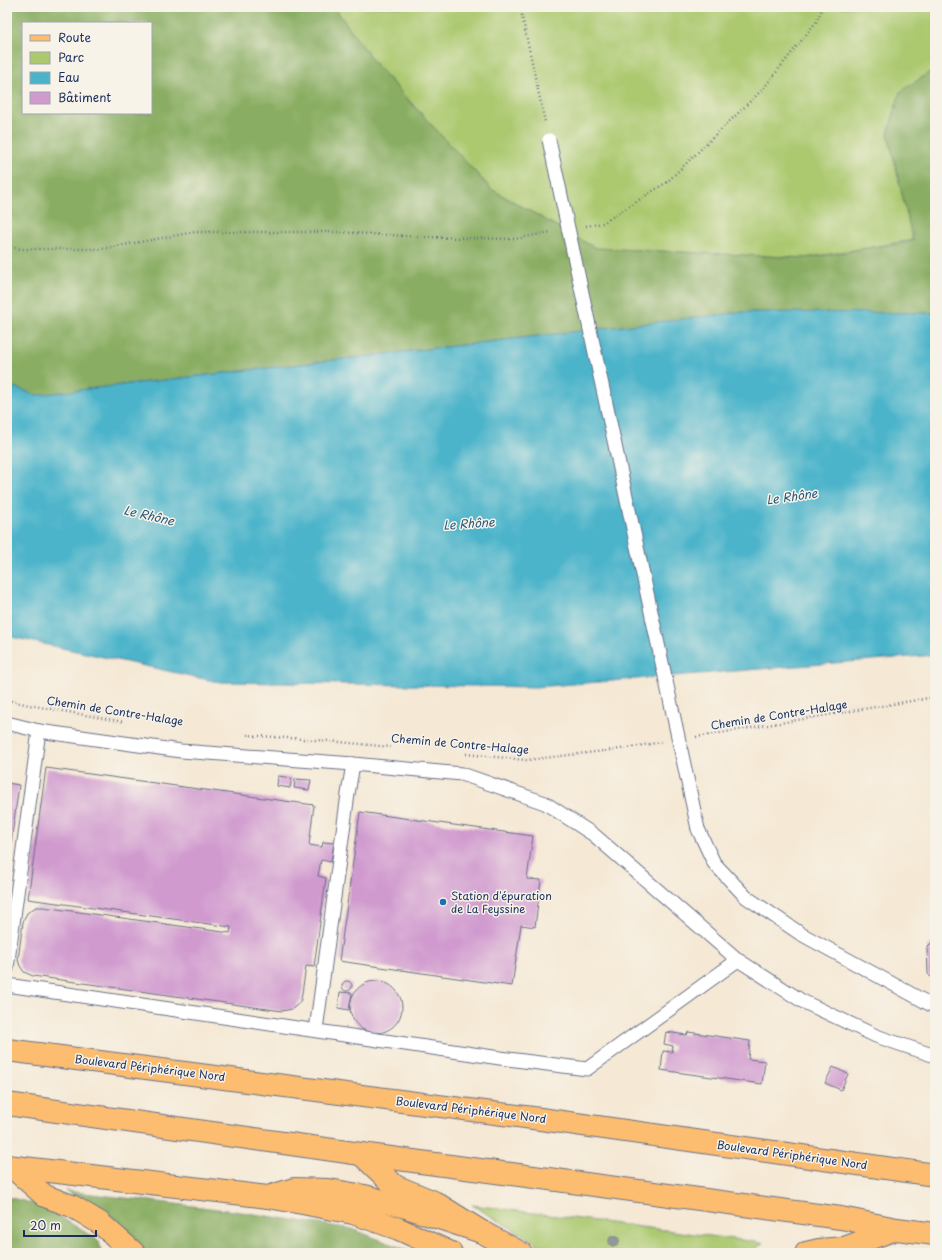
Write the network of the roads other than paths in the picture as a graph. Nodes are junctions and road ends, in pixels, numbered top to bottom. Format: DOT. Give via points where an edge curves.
graph roads {
  1 [pos="549,140"];
  2 [pos="7,723"];
  3 [pos="39,731"];
  4 [pos="353,764"];
  5 [pos="738,960"];
  6 [pos="7,968"];
  7 [pos="7,985"];
  8 [pos="935,1006"];
  9 [pos="316,1030"];
  10 [pos="7,1050"];
  11 [pos="935,1056"];
  12 [pos="7,1104"];
  13 [pos="361,1154"];
  14 [pos="9,1167"];
  15 [pos="935,1175"];
  16 [pos="268,1197"];
  17 [pos="897,1229"];
  18 [pos="482,1232"];
  19 [pos="935,1234"];
  20 [pos="134,1253"];
  21 [pos="452,1253"];
  22 [pos="521,1253"];
  23 [pos="806,1253"];
  1 -- 8 [label="lane, bridge" via="698,829 714,863 746,897 801,934"];
  2 -- 3 [label="lane"];
  3 -- 4 [label="lane" via="181,751"];
  3 -- 6 [label="lane"];
  4 -- 5 [label="lane" via="462,774 545,803 594,835"];
  4 -- 9 [label="lane"];
  5 -- 9 [label="lane" via="587,1069"];
  5 -- 11 [label="lane" via="802,1001 876,1036"];
  7 -- 9 [label="lane"];
  10 -- 15 [label="main road, Boulevard Périphérique Nord" via="548,1120"];
  12 -- 13 [label="main road"];
  13 -- 17 [label="main road" via="841,1218"];
  13 -- 18 [label="main road" via="395,1186 434,1202"];
  14 -- 16 [label="main road"];
  14 -- 20 [label="main road" via="45,1196 72,1206 100,1223"];
  16 -- 18 [label="main road" via="294,1189 329,1190 409,1208"];
  16 -- 21 [label="main road" via="353,1213 399,1229"];
  17 -- 19 [label="main road"];
  17 -- 23 [label="main road" via="844,1248"];
  18 -- 22 [label="main road"];
}
